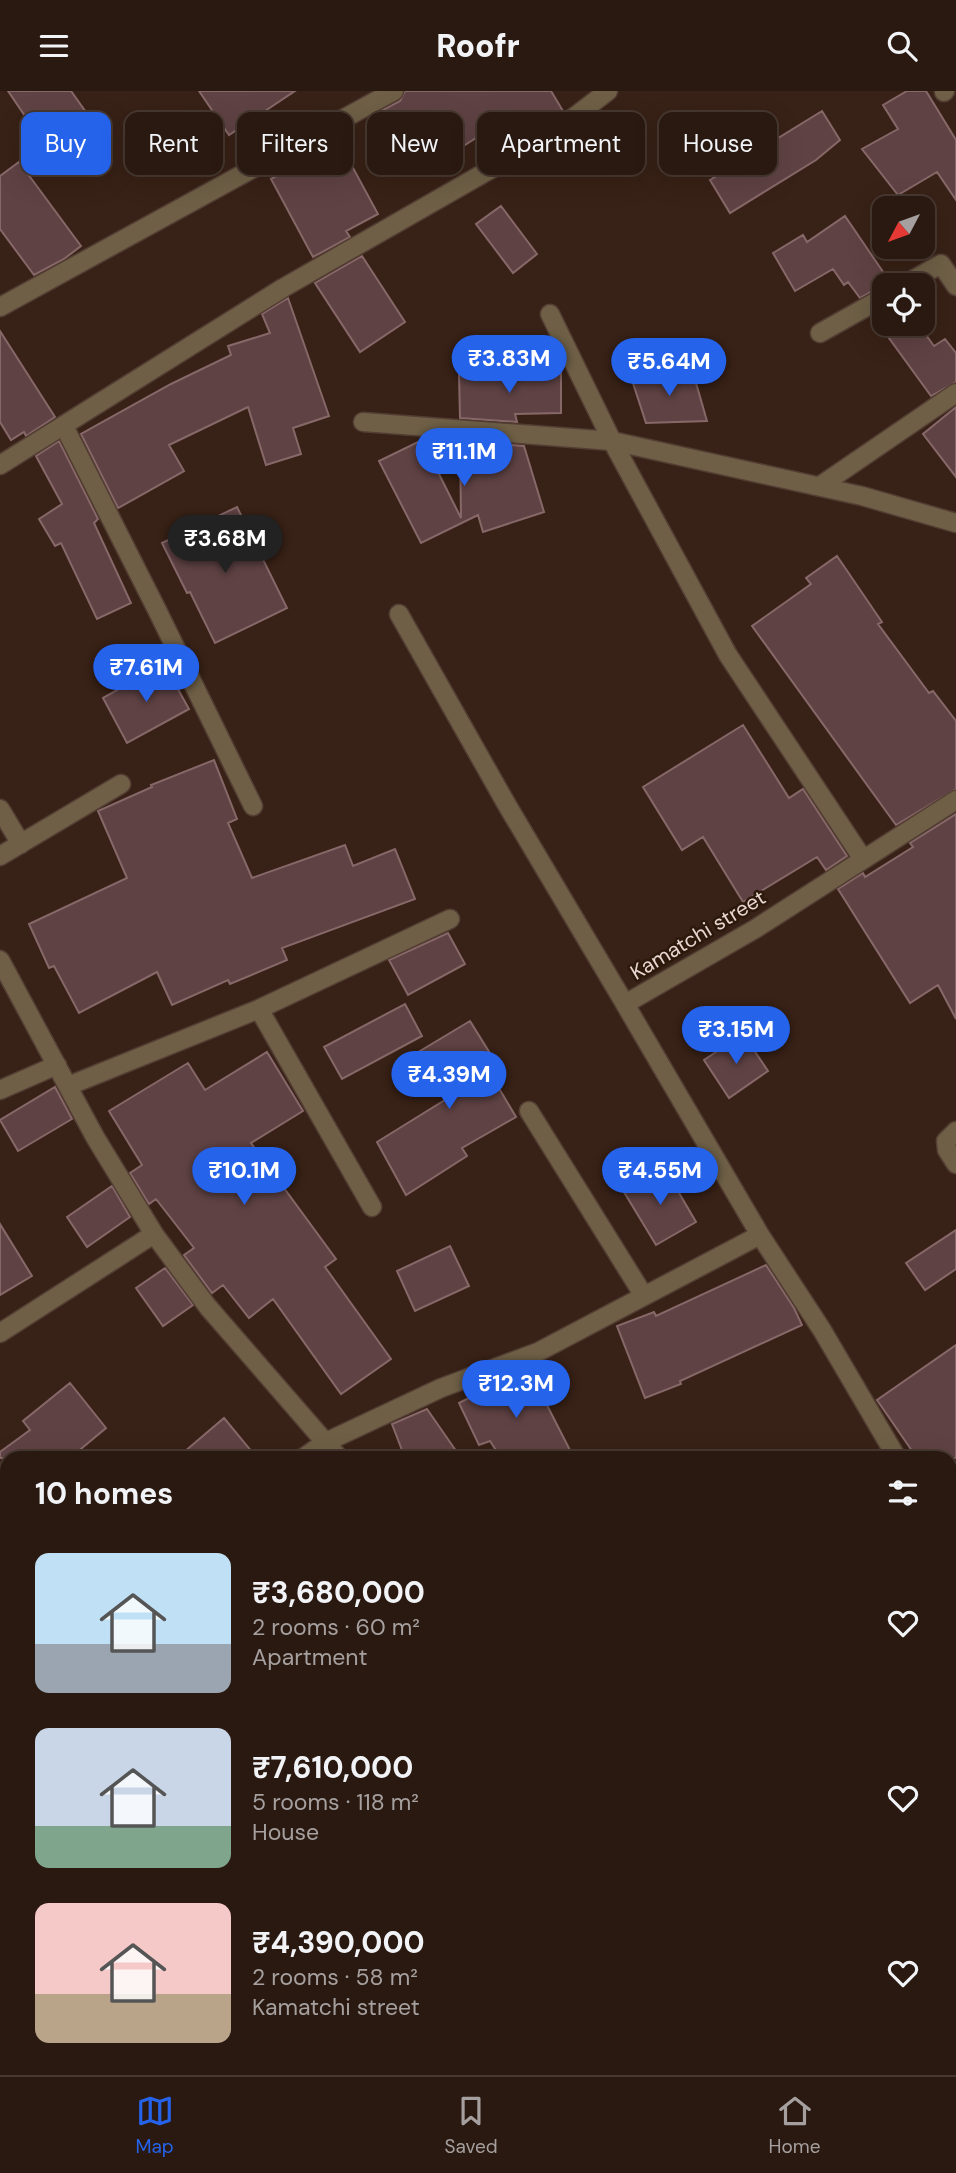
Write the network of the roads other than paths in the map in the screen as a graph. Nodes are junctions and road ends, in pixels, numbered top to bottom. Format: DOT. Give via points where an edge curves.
graph roads {
  1 [pos="394,91"];
  2 [pos="608,91"];
  3 [pos="925,273"];
  4 [pos="956,285"];
  5 [pos="872,304"];
  6 [pos="0,307"];
  7 [pos="550,314"];
  8 [pos="820,333"];
  9 [pos="956,393"];
  10 [pos="363,422"];
  11 [pos="64,426"];
  12 [pos="612,441"];
  13 [pos="0,465"];
  14 [pos="820,486"];
  15 [pos="956,523"];
  16 [pos="399,614"];
  17 [pos="121,784"];
  18 [pos="956,800"];
  19 [pos="253,806"];
  20 [pos="0,809"];
  21 [pos="20,844"];
  22 [pos="0,856"];
  23 [pos="863,859"];
  24 [pos="450,919"];
  25 [pos="0,960"];
  26 [pos="625,1004"];
  27 [pos="259,1009"];
  28 [pos="57,1065"];
  29 [pos="68,1086"];
  30 [pos="0,1090"];
  31 [pos="529,1111"];
  32 [pos="956,1131"];
  33 [pos="956,1164"];
  34 [pos="372,1207"];
  35 [pos="154,1234"];
  36 [pos="760,1235"];
  37 [pos="644,1296"];
  38 [pos="0,1333"];
  39 [pos="324,1443"];
  40 [pos="313,1451"];
  41 [pos="332,1451"];
  42 [pos="893,1451"];
  1 -- 6 [label="street"];
  2 -- 11 [label="street" via="552,134 284,288"];
  3 -- 4 [label="street" via="941,264"];
  5 -- 8 [label="street"];
  7 -- 12 [label="street"];
  9 -- 14 [label="street"];
  10 -- 12 [label="street"];
  11 -- 13 [label="street"];
  11 -- 19 [label="street"];
  12 -- 14 [label="street"];
  12 -- 23 [label="street" via="728,655"];
  14 -- 15 [label="street"];
  16 -- 26 [label="street"];
  17 -- 21 [label="street"];
  18 -- 23 [label="street, Kamatchi street"];
  20 -- 21 [label="street"];
  21 -- 22 [label="street"];
  23 -- 26 [label="street, Kamatchi street" via="755,929"];
  24 -- 27 [label="street"];
  25 -- 28 [label="street"];
  26 -- 36 [label="street, Kamatchi street"];
  27 -- 29 [label="street"];
  27 -- 34 [label="street"];
  28 -- 29 [label="street"];
  28 -- 30 [label="street"];
  29 -- 35 [label="street"];
  31 -- 37 [label="street"];
  32 -- 33 [label="street" via="946,1141"];
  35 -- 38 [label="street"];
  35 -- 39 [label="street" via="208,1307"];
  36 -- 37 [label="street"];
  36 -- 42 [label="street, Kamatchi street"];
  37 -- 39 [label="street" via="538,1352 441,1388"];
  39 -- 40 [label="street"];
  39 -- 41 [label="street"];
}
